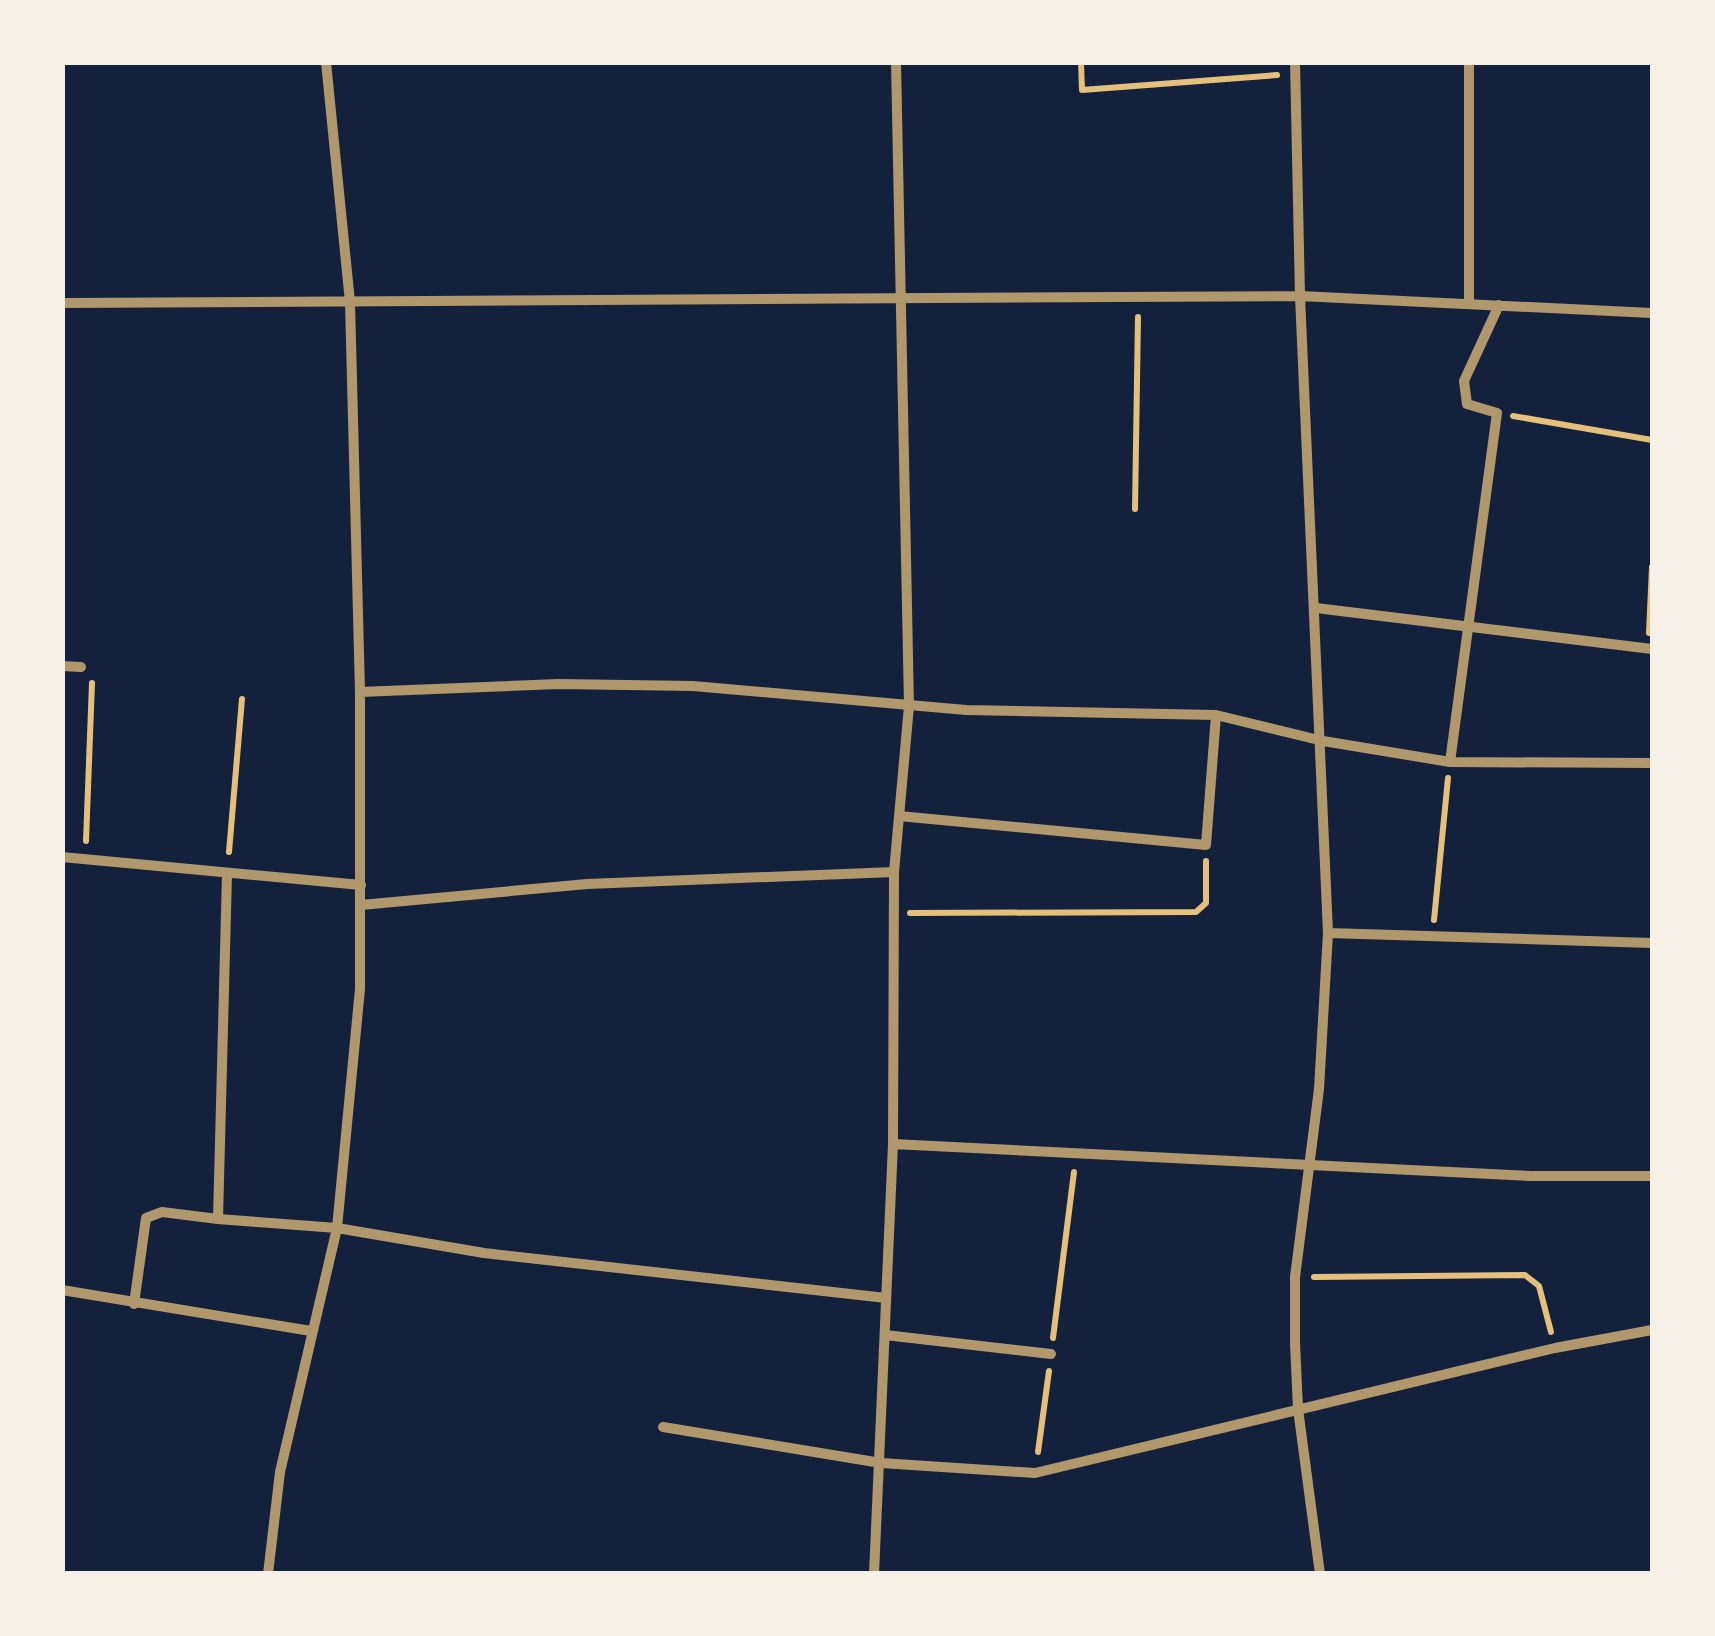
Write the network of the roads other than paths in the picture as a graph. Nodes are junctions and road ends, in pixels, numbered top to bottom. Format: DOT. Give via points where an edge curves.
graph roads {
  1 [pos="326,62"];
  2 [pos="896,62"];
  3 [pos="1469,62"];
  4 [pos="1296,68"];
  5 [pos="1300,296"];
  6 [pos="899,298"];
  7 [pos="62,302"];
  8 [pos="350,302"];
  9 [pos="1469,304"];
  10 [pos="1499,304"];
  11 [pos="1652,313"];
  12 [pos="1316,608"];
  13 [pos="1471,628"];
  14 [pos="1650,649"];
  15 [pos="62,666"];
  16 [pos="81,667"];
  17 [pos="360,692"];
  18 [pos="909,706"];
  19 [pos="1216,715"];
  20 [pos="1323,741"];
  21 [pos="1450,762"];
  22 [pos="1652,763"];
  23 [pos="899,816"];
  24 [pos="62,857"];
  25 [pos="894,872"];
  26 [pos="227,874"];
  27 [pos="361,885"];
  28 [pos="361,904"];
  29 [pos="1328,933"];
  30 [pos="1652,943"];
  31 [pos="893,1144"];
  32 [pos="1308,1166"];
  33 [pos="1652,1176"];
  34 [pos="218,1219"];
  35 [pos="337,1228"];
  36 [pos="62,1290"];
  37 [pos="886,1298"];
  38 [pos="134,1304"];
  39 [pos="1652,1330"];
  40 [pos="311,1331"];
  41 [pos="886,1335"];
  42 [pos="1052,1354"];
  43 [pos="1298,1409"];
  44 [pos="663,1427"];
  45 [pos="881,1462"];
  46 [pos="268,1574"];
  47 [pos="874,1574"];
  48 [pos="1320,1574"];
  1 -- 8 [label="street"];
  2 -- 6 [label="street"];
  3 -- 9 [label="street"];
  4 -- 5 [label="street"];
  5 -- 6 [label="street"];
  5 -- 9 [label="street"];
  5 -- 12 [label="street"];
  6 -- 8 [label="street"];
  6 -- 18 [label="street"];
  7 -- 8 [label="street"];
  8 -- 17 [label="street"];
  9 -- 10 [label="street"];
  10 -- 11 [label="street"];
  10 -- 13 [label="street" via="1463,388 1466,404 1496,413"];
  12 -- 13 [label="street"];
  12 -- 20 [label="street"];
  13 -- 14 [label="street"];
  13 -- 21 [label="street"];
  15 -- 16 [label="street"];
  17 -- 18 [label="street" via="674,686"];
  17 -- 27 [label="street"];
  18 -- 19 [label="street"];
  18 -- 23 [label="street"];
  19 -- 20 [label="street"];
  19 -- 23 [label="street" via="1206,845"];
  20 -- 21 [label="street"];
  20 -- 29 [label="street"];
  21 -- 22 [label="street"];
  23 -- 25 [label="street"];
  24 -- 26 [label="street"];
  25 -- 28 [label="street" via="587,884"];
  25 -- 31 [label="street"];
  26 -- 27 [label="street"];
  26 -- 34 [label="street"];
  27 -- 28 [label="street"];
  28 -- 35 [label="street" via="360,989"];
  29 -- 30 [label="street"];
  29 -- 32 [label="street"];
  31 -- 32 [label="street"];
  31 -- 37 [label="street"];
  32 -- 33 [label="street"];
  32 -- 43 [label="street" via="1295,1277"];
  34 -- 35 [label="street"];
  34 -- 38 [label="street" via="162,1212 146,1218"];
  35 -- 37 [label="street" via="484,1253"];
  35 -- 40 [label="street"];
  36 -- 38 [label="street"];
  37 -- 41 [label="street"];
  38 -- 40 [label="street"];
  39 -- 43 [label="street"];
  40 -- 46 [label="street" via="280,1472"];
  41 -- 42 [label="street"];
  41 -- 45 [label="street"];
  43 -- 45 [label="street" via="1035,1474"];
  43 -- 48 [label="street"];
  44 -- 45 [label="street"];
  45 -- 47 [label="street"];
}
